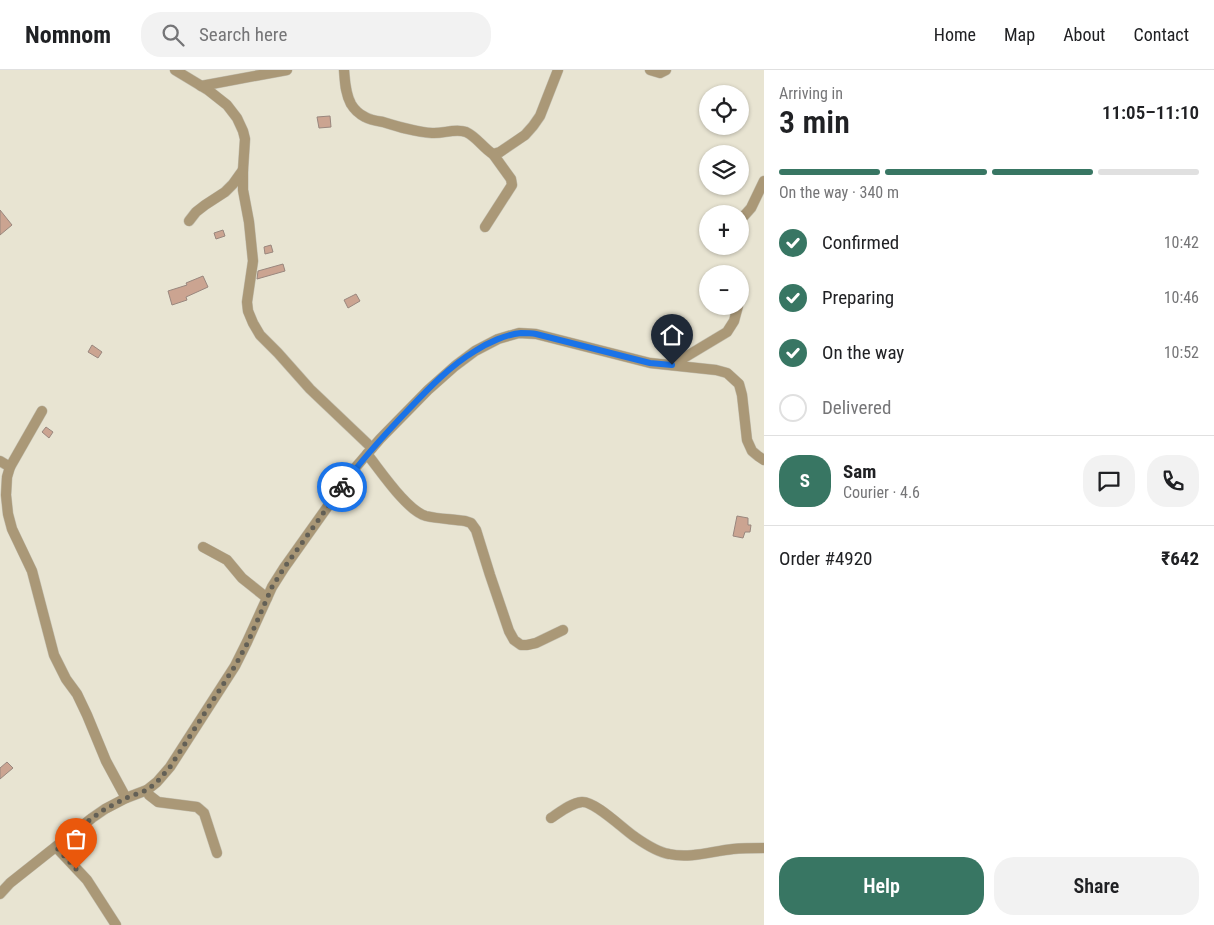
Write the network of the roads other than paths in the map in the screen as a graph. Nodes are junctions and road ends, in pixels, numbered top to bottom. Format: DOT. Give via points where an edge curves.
graph roads {
  1 [pos="175,70"];
  2 [pos="287,70"];
  3 [pos="344,70"];
  4 [pos="558,70"];
  5 [pos="650,70"];
  6 [pos="666,70"];
  7 [pos="201,86"];
  8 [pos="493,154"];
  9 [pos="243,170"];
  10 [pos="764,181"];
  11 [pos="749,210"];
  12 [pos="189,221"];
  13 [pos="485,227"];
  14 [pos="736,315"];
  15 [pos="672,365"];
  16 [pos="42,411"];
  17 [pos="370,451"];
  18 [pos="764,460"];
  19 [pos="0,461"];
  20 [pos="10,467"];
  21 [pos="203,546"];
  22 [pos="267,598"];
  23 [pos="563,630"];
  24 [pos="147,790"];
  25 [pos="126,798"];
  26 [pos="551,818"];
  27 [pos="56,847"];
  28 [pos="764,848"];
  29 [pos="217,853"];
  30 [pos="0,894"];
  31 [pos="116,925"];
  1 -- 7 [label="street"];
  2 -- 7 [label="street"];
  3 -- 8 [label="street" via="349,100 366,118 419,132 466,132"];
  4 -- 8 [label="street" via="533,126 525,135"];
  5 -- 6 [label="street" via="660,73"];
  7 -- 9 [label="street" via="227,105 237,118 245,139"];
  8 -- 13 [label="street" via="512,185"];
  9 -- 12 [label="street" via="225,192 204,205"];
  9 -- 17 [label="street" via="254,262 248,290 248,311 260,334"];
  10 -- 11 [label="street"];
  14 -- 15 [label="street" via="727,332"];
  15 -- 17 [label="street" via="650,363 536,334 519,333 498,339 455,366"];
  15 -- 18 [label="street" via="721,371 739,384 747,440 752,450"];
  16 -- 20 [label="street"];
  17 -- 22 [label="street" via="284,568"];
  17 -- 23 [label="street" via="395,490 415,511 425,516 471,523 514,640 528,645"];
  19 -- 20 [label="street"];
  20 -- 25 [label="street" via="7,477 8,514 32,571 54,655 77,694"];
  21 -- 22 [label="street" via="227,560 242,578"];
  22 -- 24 [label="street" via="235,666 170,767"];
  24 -- 25 [label="street"];
  24 -- 29 [label="street" via="158,802 201,809"];
  25 -- 27 [label="street" via="92,818"];
  26 -- 28 [label="street" via="569,806 584,802 594,805 660,852 685,856"];
  27 -- 30 [label="street"];
  27 -- 31 [label="street" via="87,880"];
}
